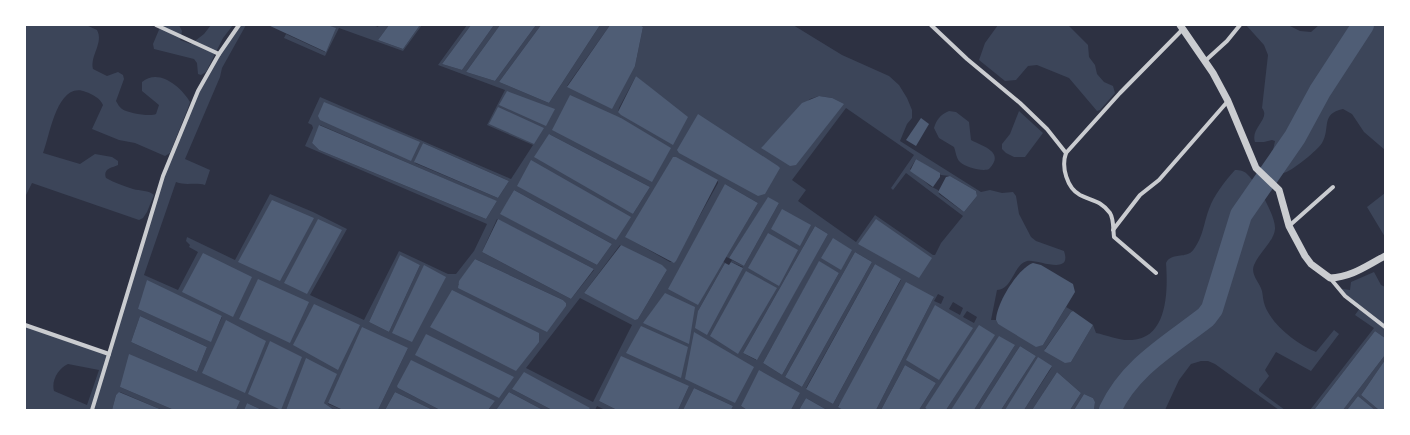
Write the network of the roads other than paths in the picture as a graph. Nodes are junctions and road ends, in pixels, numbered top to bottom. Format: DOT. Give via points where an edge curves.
graph roads {
  1 [pos="156,25"];
  2 [pos="239,25"];
  3 [pos="931,25"];
  4 [pos="1240,25"];
  5 [pos="1181,27"];
  6 [pos="219,54"];
  7 [pos="1205,61"];
  8 [pos="1228,101"];
  9 [pos="1066,153"];
  10 [pos="1333,187"];
  11 [pos="1289,226"];
  12 [pos="1113,230"];
  13 [pos="1385,256"];
  14 [pos="1156,273"];
  15 [pos="1330,278"];
  16 [pos="25,325"];
  17 [pos="1385,327"];
  18 [pos="109,354"];
  19 [pos="92,410"];
  1 -- 6 [label="street"];
  2 -- 6 [label="street"];
  3 -- 9 [label="street" via="1020,103 1047,129"];
  4 -- 7 [label="street"];
  5 -- 7 [label="street"];
  5 -- 9 [label="street"];
  6 -- 18 [label="street" via="198,91 163,176"];
  7 -- 8 [label="street"];
  8 -- 11 [label="street" via="1256,168 1279,190"];
  8 -- 12 [label="street" via="1158,180 1140,195"];
  9 -- 12 [label="street" via="1067,179 1080,195 1098,202 1110,213"];
  10 -- 11 [label="street"];
  11 -- 15 [label="street" via="1311,264"];
  12 -- 14 [label="street" via="1114,237"];
  13 -- 15 [label="street" via="1342,278"];
  15 -- 17 [label="street" via="1345,296"];
  16 -- 18 [label="street"];
  18 -- 19 [label="street"];
}
